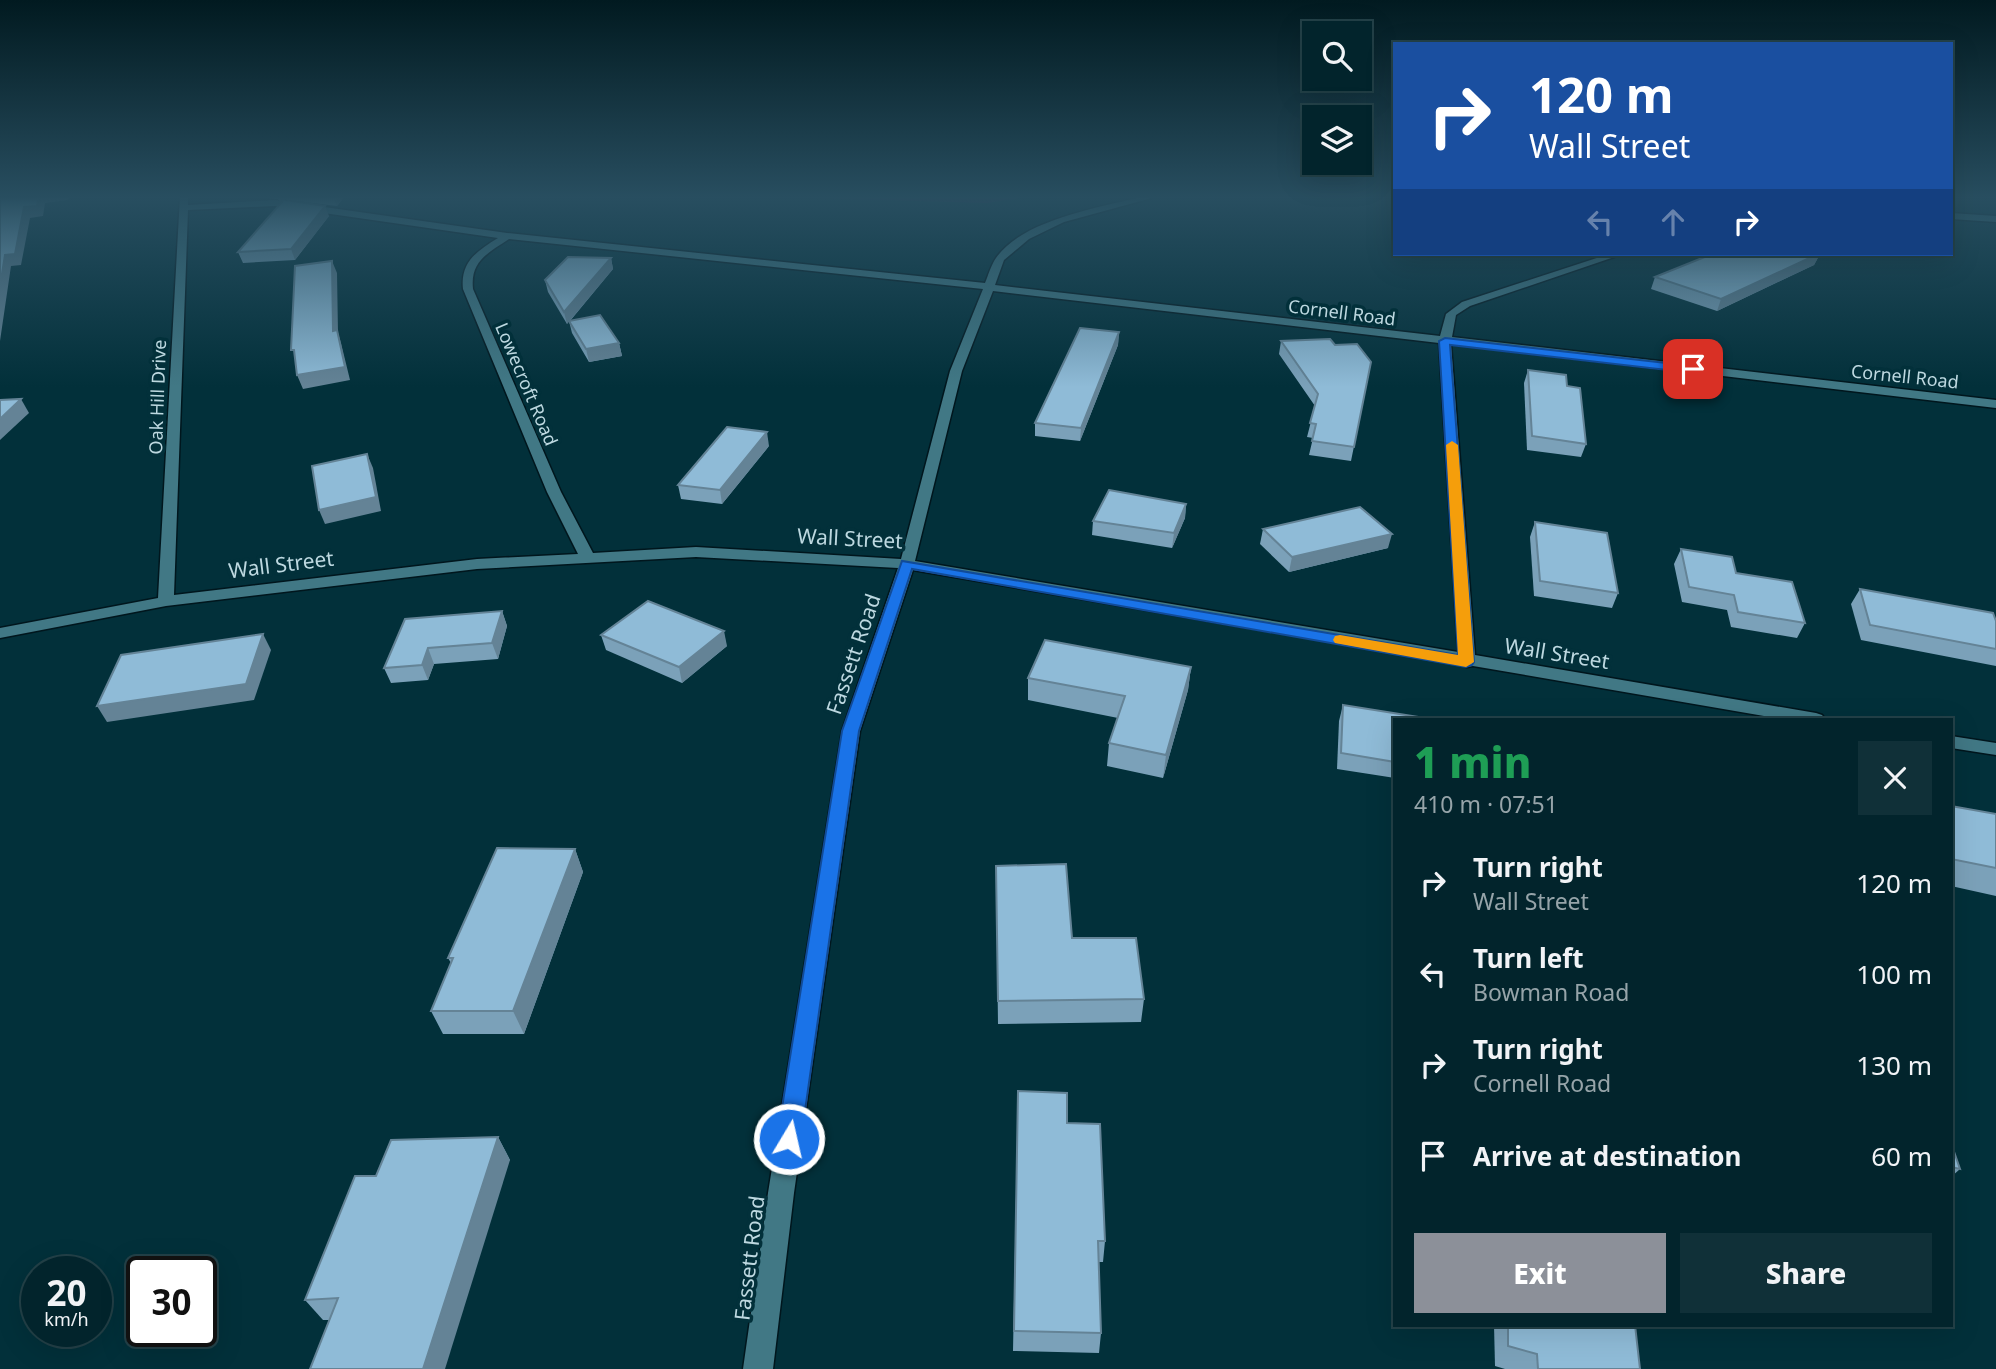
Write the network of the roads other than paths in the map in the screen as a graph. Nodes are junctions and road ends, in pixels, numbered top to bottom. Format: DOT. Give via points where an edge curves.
graph roads {
  1 [pos="181,260"];
  2 [pos="473,260"];
  3 [pos="733,260"];
  4 [pos="1000,260"];
  5 [pos="1600,260"];
  6 [pos="989,287"];
  7 [pos="1445,341"];
  8 [pos="1996,404"];
  9 [pos="588,558"];
  10 [pos="907,564"];
  11 [pos="166,601"];
  12 [pos="0,633"];
  13 [pos="1466,662"];
  14 [pos="1810,718"];
  15 [pos="1953,742"];
  16 [pos="1996,749"];
  17 [pos="758,1369"];
  1 -- 11 [label="street, Oak Hill Drive"];
  2 -- 9 [label="street, Lowecroft Road" via="465,276 468,289 554,492"];
  3 -- 6 [label="street, Cornell Road"];
  4 -- 6 [label="street, Fassett Road"];
  5 -- 7 [label="street" via="1466,304 1451,314"];
  6 -- 7 [label="street, Cornell Road"];
  6 -- 10 [label="street, Fassett Road" via="956,371"];
  7 -- 8 [label="street, Cornell Road"];
  7 -- 13 [label="street"];
  9 -- 10 [label="street, Wall Street" via="696,552"];
  9 -- 11 [label="street, Wall Street" via="477,564"];
  10 -- 13 [label="street, Wall Street"];
  10 -- 17 [label="street, Fassett Road" via="850,731"];
  11 -- 12 [label="street, Wall Street"];
  13 -- 14 [label="street, Wall Street"];
  15 -- 16 [label="street"];
}
